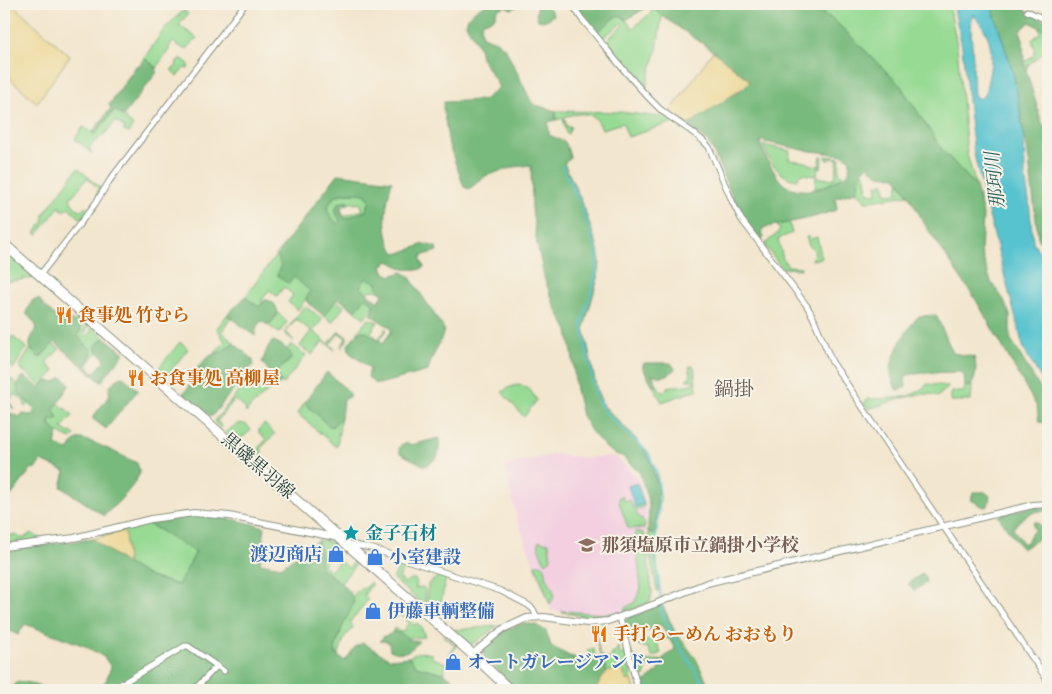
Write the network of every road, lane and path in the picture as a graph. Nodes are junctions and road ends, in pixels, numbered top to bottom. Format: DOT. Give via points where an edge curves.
graph roads {
  1 [pos="245,4"];
  2 [pos="572,4"];
  3 [pos="1028,11"];
  4 [pos="1048,21"];
  5 [pos="4,244"];
  6 [pos="8,252"];
  7 [pos="40,276"];
  8 [pos="1048,504"];
  9 [pos="945,526"];
  10 [pos="341,541"];
  11 [pos="4,547"];
  12 [pos="537,617"];
  13 [pos="620,618"];
  14 [pos="472,654"];
  15 [pos="217,666"];
  16 [pos="224,671"];
  17 [pos="1046,672"];
  18 [pos="1048,681"];
  19 [pos="111,690"];
  20 [pos="194,690"];
  21 [pos="510,690"];
  22 [pos="638,690"];
  1 -- 7 [label="street"];
  2 -- 9 [label="street" via="646,95 709,147 741,219 806,306 832,362"];
  3 -- 4 [label="street"];
  5 -- 6 [label="main road, 黒磯黒羽線"];
  6 -- 7 [label="main road, 黒磯黒羽線"];
  7 -- 10 [label="main road, 黒磯黒羽線"];
  8 -- 9 [label="street"];
  9 -- 13 [label="street" via="707,583"];
  9 -- 17 [label="street"];
  10 -- 11 [label="street" via="229,516 194,514 151,519 74,538"];
  10 -- 12 [label="street" via="501,591 528,605"];
  10 -- 14 [label="main road, 黒磯黒羽線"];
  12 -- 13 [label="street" via="587,623"];
  12 -- 14 [label="street" via="512,624"];
  13 -- 22 [label="street"];
  14 -- 21 [label="main road, 黒磯黒羽線"];
  15 -- 16 [label="street"];
  15 -- 19 [label="street" via="185,646"];
  15 -- 20 [label="street"];
  17 -- 18 [label="street"];
}
